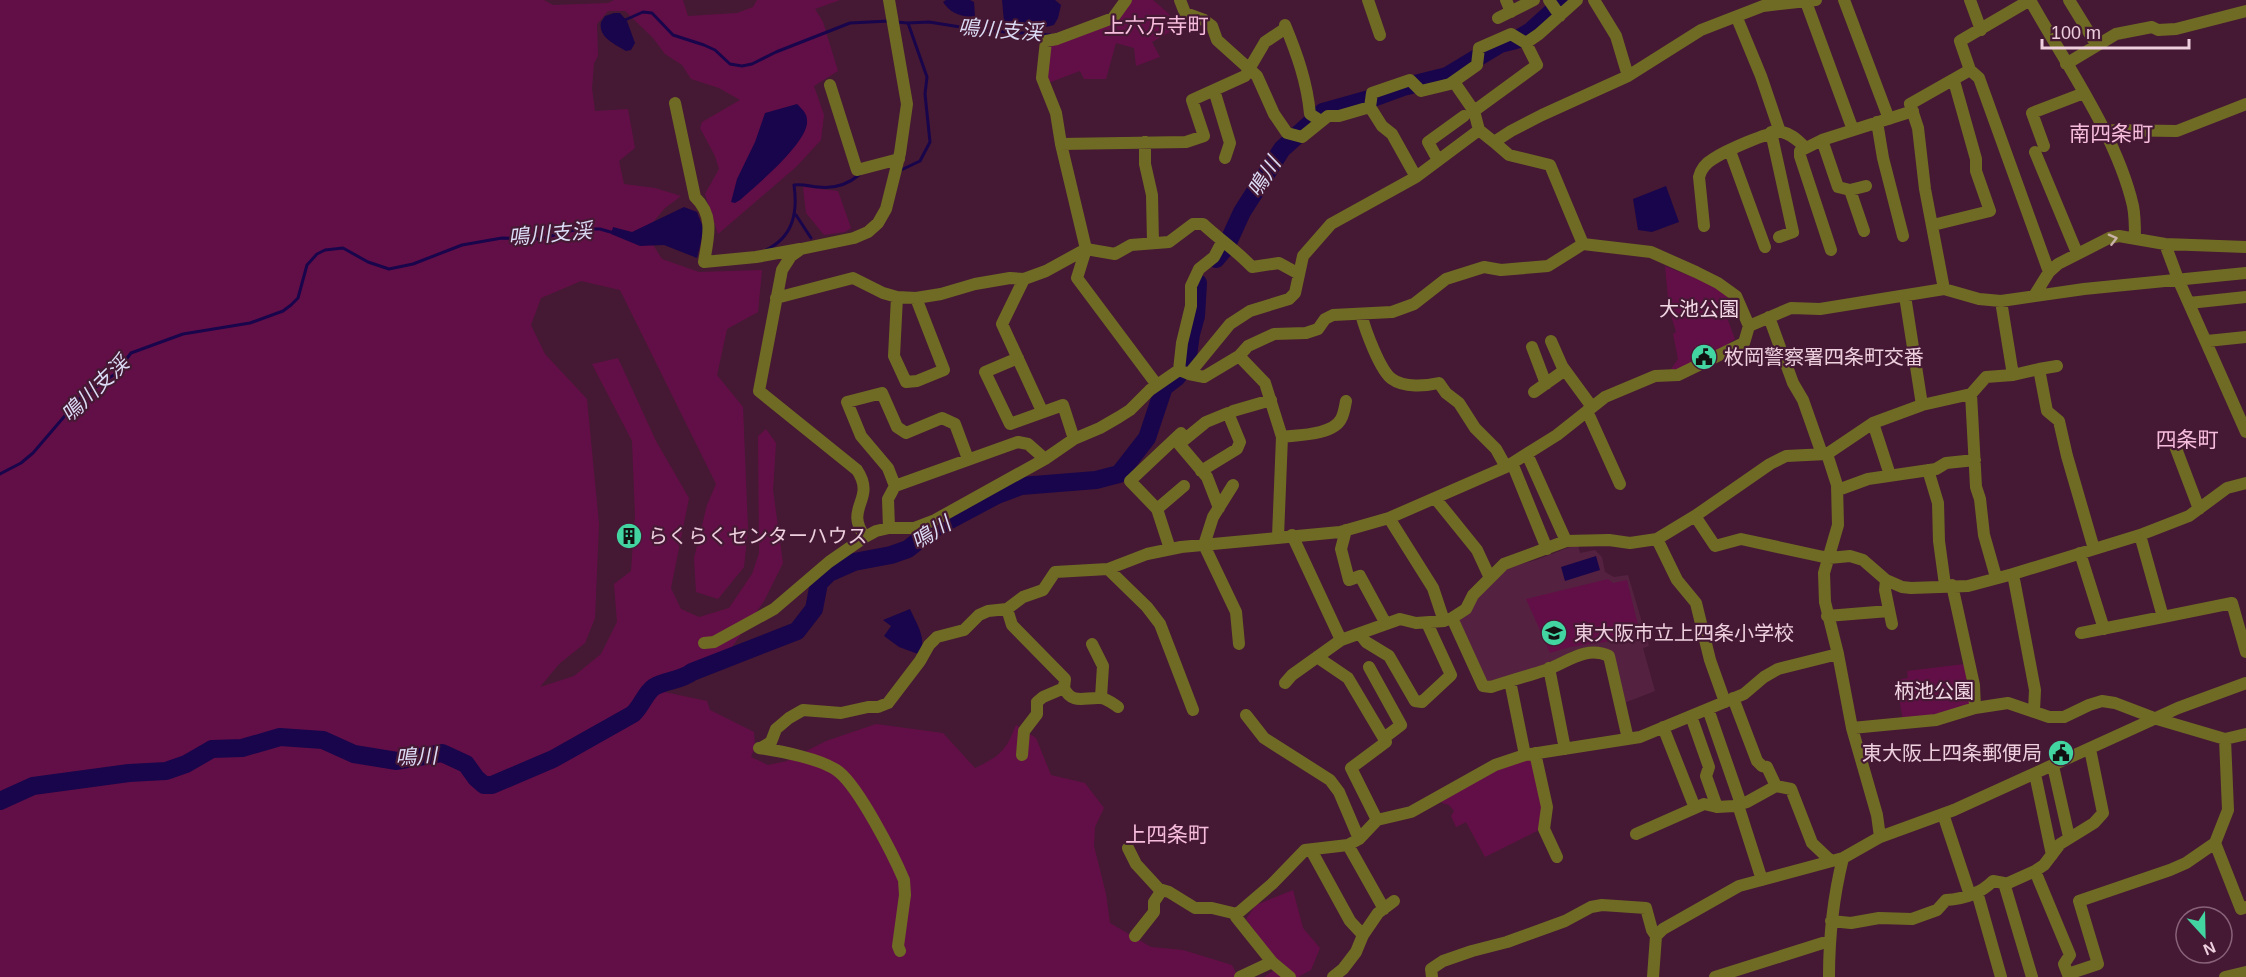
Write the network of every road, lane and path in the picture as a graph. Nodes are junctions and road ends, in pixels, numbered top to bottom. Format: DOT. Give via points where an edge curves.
graph roads {
  1 [pos="889,0"];
  2 [pos="1126,0"];
  3 [pos="1180,0"];
  4 [pos="1368,0"];
  5 [pos="1534,0"];
  6 [pos="1577,0"];
  7 [pos="1594,0"];
  8 [pos="1844,0"];
  9 [pos="1970,0"];
  10 [pos="2030,0"];
  11 [pos="2069,0"];
  12 [pos="1811,1"];
  13 [pos="1761,3"];
  14 [pos="1509,6"];
  15 [pos="1555,9"];
  16 [pos="2246,12"];
  17 [pos="1498,18"];
  18 [pos="1737,18"];
  19 [pos="1981,30"];
  20 [pos="1380,35"];
  21 [pos="1525,43"];
  22 [pos="2096,44"];
  23 [pos="2066,64"];
  24 [pos="1249,68"];
  25 [pos="1970,70"];
  26 [pos="1628,76"];
  27 [pos="1954,81"];
  28 [pos="1454,82"];
  29 [pos="830,85"];
  30 [pos="1214,90"];
  31 [pos="2084,93"];
  32 [pos="675,103"];
  33 [pos="2246,104"];
  34 [pos="1370,107"];
  35 [pos="1913,111"];
  36 [pos="1469,114"];
  37 [pos="1317,118"];
  38 [pos="1883,120"];
  39 [pos="1479,130"];
  40 [pos="1853,130"];
  41 [pos="2104,130"];
  42 [pos="1775,132"];
  43 [pos="1822,140"];
  44 [pos="1144,142"];
  45 [pos="1494,142"];
  46 [pos="1061,144"];
  47 [pos="1805,147"];
  48 [pos="1730,151"];
  49 [pos="1225,158"];
  50 [pos="899,159"];
  51 [pos="1438,160"];
  52 [pos="1416,177"];
  53 [pos="1866,186"];
  54 [pos="1851,190"];
  55 [pos="1933,225"];
  56 [pos="1704,226"];
  57 [pos="1864,231"];
  58 [pos="1903,236"];
  59 [pos="1779,237"];
  60 [pos="2135,238"];
  61 [pos="1153,243"];
  62 [pos="1225,244"];
  63 [pos="1583,244"];
  64 [pos="2165,244"];
  65 [pos="2246,246"];
  66 [pos="1765,248"];
  67 [pos="801,249"];
  68 [pos="1086,249"];
  69 [pos="1831,250"];
  70 [pos="2077,254"];
  71 [pos="2049,272"];
  72 [pos="2246,273"];
  73 [pos="1299,274"];
  74 [pos="1024,279"];
  75 [pos="2178,279"];
  76 [pos="1944,289"];
  77 [pos="1905,296"];
  78 [pos="2034,296"];
  79 [pos="897,297"];
  80 [pos="2246,297"];
  81 [pos="776,298"];
  82 [pos="916,298"];
  83 [pos="2001,302"];
  84 [pos="2190,303"];
  85 [pos="1361,314"];
  86 [pos="1769,317"];
  87 [pos="1749,326"];
  88 [pos="2246,337"];
  89 [pos="1551,341"];
  90 [pos="2207,341"];
  91 [pos="1532,347"];
  92 [pos="1239,356"];
  93 [pos="1018,358"];
  94 [pos="2057,366"];
  95 [pos="2039,369"];
  96 [pos="1565,370"];
  97 [pos="1184,372"];
  98 [pos="2013,375"];
  99 [pos="1546,384"];
  100 [pos="1157,385"];
  101 [pos="1534,392"];
  102 [pos="1971,394"];
  103 [pos="1271,400"];
  104 [pos="1346,401"];
  105 [pos="1922,405"];
  106 [pos="1590,409"];
  107 [pos="1042,411"];
  108 [pos="1233,411"];
  109 [pos="1873,423"];
  110 [pos="2244,425"];
  111 [pos="1182,432"];
  112 [pos="1282,437"];
  113 [pos="1074,438"];
  114 [pos="2172,438"];
  115 [pos="1527,454"];
  116 [pos="1824,454"];
  117 [pos="968,459"];
  118 [pos="1045,459"];
  119 [pos="1975,460"];
  120 [pos="1509,465"];
  121 [pos="1928,470"];
  122 [pos="1201,471"];
  123 [pos="1890,476"];
  124 [pos="2246,483"];
  125 [pos="1620,484"];
  126 [pos="1233,485"];
  127 [pos="895,486"];
  128 [pos="1184,486"];
  129 [pos="1838,490"];
  130 [pos="1435,498"];
  131 [pos="1219,508"];
  132 [pos="1157,509"];
  133 [pos="2199,509"];
  134 [pos="1695,516"];
  135 [pos="1389,518"];
  136 [pos="890,528"];
  137 [pos="1346,530"];
  138 [pos="1292,535"];
  139 [pos="2140,535"];
  140 [pos="1278,536"];
  141 [pos="865,537"];
  142 [pos="1657,539"];
  143 [pos="1566,541"];
  144 [pos="1204,545"];
  145 [pos="1170,549"];
  146 [pos="1547,549"];
  147 [pos="2094,549"];
  148 [pos="2080,553"];
  149 [pos="1829,558"];
  150 [pos="1108,569"];
  151 [pos="2013,574"];
  152 [pos="1996,577"];
  153 [pos="1490,578"];
  154 [pos="1886,580"];
  155 [pos="1949,585"];
  156 [pos="1007,609"];
  157 [pos="1889,610"];
  158 [pos="1827,616"];
  159 [pos="2163,617"];
  160 [pos="1448,620"];
  161 [pos="1427,623"];
  162 [pos="1386,624"];
  163 [pos="1892,624"];
  164 [pos="2104,628"];
  165 [pos="2081,633"];
  166 [pos="1360,634"];
  167 [pos="1341,640"];
  168 [pos="704,643"];
  169 [pos="1092,644"];
  170 [pos="1239,644"];
  171 [pos="2246,652"];
  172 [pos="1838,654"];
  173 [pos="1317,657"];
  174 [pos="1369,668"];
  175 [pos="1550,668"];
  176 [pos="1510,681"];
  177 [pos="1285,683"];
  178 [pos="2246,683"];
  179 [pos="1064,688"];
  180 [pos="1101,698"];
  181 [pos="1729,700"];
  182 [pos="1118,707"];
  183 [pos="1975,708"];
  184 [pos="1708,709"];
  185 [pos="1193,710"];
  186 [pos="2034,711"];
  187 [pos="1246,715"];
  188 [pos="1691,716"];
  189 [pos="2157,719"];
  190 [pos="1663,727"];
  191 [pos="1852,728"];
  192 [pos="2246,734"];
  193 [pos="1384,738"];
  194 [pos="1629,739"];
  195 [pos="2225,739"];
  196 [pos="1565,749"];
  197 [pos="2090,749"];
  198 [pos="1530,754"];
  199 [pos="1022,755"];
  200 [pos="2053,766"];
  201 [pos="2035,774"];
  202 [pos="1776,786"];
  203 [pos="1740,804"];
  204 [pos="1717,807"];
  205 [pos="1695,808"];
  206 [pos="1943,814"];
  207 [pos="1377,820"];
  208 [pos="1636,834"];
  209 [pos="1880,837"];
  210 [pos="2069,837"];
  211 [pos="1353,842"];
  212 [pos="2215,843"];
  213 [pos="1128,848"];
  214 [pos="1311,850"];
  215 [pos="2052,855"];
  216 [pos="1557,857"];
  217 [pos="1837,860"];
  218 [pos="2035,871"];
  219 [pos="1762,880"];
  220 [pos="2006,884"];
  221 [pos="1162,890"];
  222 [pos="1973,893"];
  223 [pos="2246,907"];
  224 [pos="1237,914"];
  225 [pos="1832,921"];
  226 [pos="1363,935"];
  227 [pos="1135,936"];
  228 [pos="1656,936"];
  229 [pos="1829,941"];
  230 [pos="900,951"];
  231 [pos="1272,962"];
  232 [pos="2246,972"];
  233 [pos="2068,976"];
  234 [pos="1240,977"];
  235 [pos="1290,977"];
  236 [pos="1333,977"];
  237 [pos="1432,977"];
  238 [pos="1653,977"];
  239 [pos="1716,977"];
  240 [pos="1829,977"];
  241 [pos="2001,977"];
  242 [pos="2032,977"];
  243 [pos="2225,977"];
  1 -- 50 [label="street" via="907,104"];
  2 -- 46 [label="street" via="1113,18 1046,41 1042,78 1056,113"];
  3 -- 24 [label="street" via="1185,13 1212,26 1217,40"];
  4 -- 20 [label="street"];
  5 -- 14 [label="street"];
  6 -- 15 [label="street"];
  7 -- 26 [label="street" via="1616,36"];
  8 -- 38 [label="street"];
  9 -- 19 [label="street"];
  10 -- 19 [label="street"];
  10 -- 23 [label="street"];
  11 -- 22 [label="street"];
  12 -- 13 [label="street"];
  12 -- 40 [label="street"];
  13 -- 18 [label="street"];
  14 -- 17 [label="street"];
  15 -- 21 [label="street" via="1539,34"];
  16 -- 22 [label="street" via="2176,29 2152,27 2116,34"];
  18 -- 26 [label="street" via="1701,30"];
  18 -- 42 [label="street" via="1761,76"];
  19 -- 25 [label="street" via="1960,41"];
  21 -- 28 [label="street" via="1511,33 1479,48 1477,65"];
  21 -- 36 [label="street" via="1537,65"];
  22 -- 23 [label="street"];
  23 -- 31 [label="street"];
  24 -- 30 [label="street" via="1245,76"];
  24 -- 37 [label="street" via="1287,133 1302,137"];
  24 -- 37 [label="street" via="1265,42 1286,27"];
  25 -- 27 [label="street"];
  25 -- 71 [label="street" via="1979,78"];
  26 -- 45 [label="street" via="1542,115"];
  27 -- 35 [label="street" via="1910,104"];
  27 -- 55 [label="street" via="1990,211"];
  28 -- 34 [label="street" via="1421,91 1410,80 1372,93"];
  28 -- 36 [label="street"];
  29 -- 50 [label="street" via="857,170"];
  30 -- 44 [label="street" via="1192,100 1204,136 1186,142"];
  30 -- 49 [label="street" via="1230,143"];
  31 -- 41 [label="street"];
  31 -- 70 [label="street" via="2032,113 2039,149"];
  32 -- 67 [label="street" via="695,197 709,219 704,262"];
  33 -- 41 [label="street" via="2177,131"];
  34 -- 37 [label="street"];
  34 -- 52 [label="street" via="1392,134"];
  35 -- 38 [label="street"];
  35 -- 55 [label="street"];
  36 -- 39 [label="street"];
  36 -- 51 [label="street" via="1428,142"];
  38 -- 40 [label="street"];
  38 -- 58 [label="street" via="1883,158"];
  39 -- 45 [label="street"];
  39 -- 51 [label="street"];
  40 -- 43 [label="street"];
  41 -- 60 [label="street" via="2131,197"];
  42 -- 47 [label="street" via="1794,137"];
  42 -- 48 [label="street"];
  42 -- 59 [label="street" via="1792,232"];
  43 -- 47 [label="street"];
  43 -- 54 [label="street" via="1838,187"];
  44 -- 46 [label="street"];
  44 -- 61 [label="street" via="1144,164 1152,195"];
  45 -- 63 [label="street" via="1509,155 1550,165"];
  46 -- 68 [label="street"];
  47 -- 69 [label="street" via="1800,156"];
  48 -- 56 [label="street" via="1701,170"];
  48 -- 66 [label="street"];
  50 -- 67 [label="street" via="886,209 873,227 854,238"];
  51 -- 52 [label="street"];
  52 -- 73 [label="street" via="1331,224 1303,256"];
  53 -- 54 [label="street"];
  54 -- 57 [label="street"];
  55 -- 76 [label="street"];
  60 -- 64 [label="street"];
  70 -- 60 [label="street, one-way" via="2109,238"];
  61 -- 62 [label="street" via="1169,242 1193,224 1203,224"];
  61 -- 68 [label="street" via="1131,245 1115,254"];
  62 -- 73 [label="street" via="1237,250 1252,267 1279,263"];
  62 -- 97 [label="street" via="1199,269 1191,286 1184,334"];
  63 -- 85 [label="street" via="1548,266 1501,270 1484,267 1446,279 1402,309"];
  63 -- 87 [label="street" via="1651,252 1696,272 1736,296"];
  64 -- 65 [label="street"];
  64 -- 75 [label="street"];
  67 -- 81 [label="street" via="782,270"];
  68 -- 74 [label="street"];
  68 -- 100 [label="street" via="1077,278"];
  70 -- 71 [label="street"];
  71 -- 78 [label="street"];
  72 -- 75 [label="street"];
  73 -- 97 [label="street" via="1295,293 1288,299 1250,311 1230,324"];
  74 -- 82 [label="street" via="975,284"];
  74 -- 93 [label="street" via="1002,324"];
  75 -- 78 [label="street"];
  75 -- 84 [label="street"];
  76 -- 77 [label="street"];
  76 -- 83 [label="street"];
  77 -- 86 [label="street" via="1820,309 1791,308"];
  77 -- 105 [label="street"];
  78 -- 83 [label="street"];
  79 -- 81 [label="street" via="853,278"];
  79 -- 82 [label="street"];
  79 -- 82 [label="street" via="894,356 906,382 944,370"];
  80 -- 84 [label="street"];
  81 -- 141 [label="street" via="759,391 857,470 864,488 856,516"];
  83 -- 98 [label="street"];
  84 -- 90 [label="street"];
  85 -- 92 [label="street" via="1333,315 1318,329 1306,333 1274,334 1248,346"];
  85 -- 120 [label="street" via="1390,378 1426,386 1439,383"];
  86 -- 87 [label="street"];
  86 -- 116 [label="street"];
  87 -- 106 [label="street" via="1744,343 1729,352 1678,375 1655,376 1605,397"];
  88 -- 90 [label="street"];
  89 -- 96 [label="street"];
  90 -- 110 [label="street"];
  91 -- 99 [label="street"];
  92 -- 97 [label="street" via="1211,375"];
  92 -- 103 [label="street" via="1265,383"];
  93 -- 107 [label="street"];
  93 -- 107 [label="street" via="985,372 1010,424"];
  94 -- 95 [label="street"];
  95 -- 98 [label="street"];
  95 -- 147 [label="street" via="2047,411 2059,421"];
  96 -- 99 [label="street"];
  96 -- 106 [label="street"];
  97 -- 100 [label="street"];
  98 -- 102 [label="street" via="1986,377"];
  99 -- 101 [label="street"];
  100 -- 113 [label="street" via="1130,410"];
  102 -- 105 [label="street"];
  102 -- 119 [label="street"];
  103 -- 108 [label="street"];
  103 -- 112 [label="street"];
  104 -- 112 [label="street" via="1340,421 1332,428"];
  105 -- 109 [label="street"];
  106 -- 115 [label="street"];
  106 -- 125 [label="street"];
  107 -- 113 [label="street" via="1063,405"];
  109 -- 116 [label="street"];
  109 -- 123 [label="street"];
  111 -- 132 [label="street" via="1130,481"];
  112 -- 140 [label="street"];
  113 -- 118 [label="street"];
  114 -- 133 [label="street"];
  115 -- 120 [label="street"];
  115 -- 143 [label="street"];
  116 -- 129 [label="street"];
  116 -- 134 [label="street" via="1786,456"];
  117 -- 118 [label="street" via="1017,442 1028,444"];
  117 -- 127 [label="street"];
  117 -- 127 [label="street" via="955,424 942,418 906,433 897,427 882,393 847,402 861,436 888,468"];
  118 -- 136 [label="street" via="935,520 914,528"];
  119 -- 121 [label="street" via="1946,463"];
  119 -- 152 [label="street" via="1984,534"];
  120 -- 130 [label="street"];
  120 -- 146 [label="street"];
  121 -- 123 [label="street"];
  121 -- 155 [label="street" via="1938,503 1938,532"];
  122 -- 122 [label="street" via="1179,444 1206,422 1228,413 1240,442 1237,449"];
  122 -- 131 [label="street"];
  123 -- 129 [label="street"];
  124 -- 133 [label="street" via="2227,488"];
  126 -- 131 [label="street"];
  127 -- 136 [label="street" via="888,499"];
  128 -- 132 [label="street"];
  129 -- 149 [label="street" via="1838,525"];
  130 -- 135 [label="street"];
  130 -- 153 [label="street" via="1477,550"];
  131 -- 144 [label="street"];
  132 -- 145 [label="street"];
  133 -- 139 [label="street"];
  134 -- 142 [label="street"];
  134 -- 149 [label="street" via="1715,546 1741,538"];
  135 -- 137 [label="street"];
  135 -- 160 [label="street" via="1433,588"];
  136 -- 141 [label="street"];
  137 -- 138 [label="street"];
  137 -- 162 [label="street" via="1341,549 1349,580 1360,576"];
  138 -- 140 [label="street"];
  138 -- 167 [label="street"];
  139 -- 147 [label="street"];
  139 -- 159 [label="street"];
  140 -- 144 [label="street"];
  141 -- 168 [label="street" via="774,609 714,642"];
  142 -- 143 [label="street" via="1630,543"];
  142 -- 181 [label="street" via="1677,580 1696,603 1710,660"];
  143 -- 146 [label="street"];
  144 -- 145 [label="street"];
  144 -- 170 [label="street" via="1236,612"];
  145 -- 150 [label="street"];
  146 -- 153 [label="street" via="1504,564"];
  147 -- 148 [label="street"];
  148 -- 151 [label="street"];
  148 -- 164 [label="street"];
  149 -- 154 [label="street" via="1850,556 1863,560"];
  149 -- 158 [label="street" via="1824,573"];
  150 -- 156 [label="street" via="1055,572 1042,590"];
  150 -- 185 [label="street" via="1160,624"];
  151 -- 152 [label="street"];
  151 -- 186 [label="street" via="2035,690"];
  152 -- 155 [label="street" via="1968,586"];
  153 -- 160 [label="street" via="1473,595 1466,609"];
  154 -- 155 [label="street" via="1911,588"];
  154 -- 157 [label="street"];
  155 -- 183 [label="street" via="1974,685"];
  156 -- 179 [label="street" via="1012,625 1065,679"];
  156 -- 230 [label="street" via="988,611 964,630 937,637 888,703 841,712 803,710 776,729 771,742 758,748 822,764 838,771 854,788 904,880"];
  157 -- 158 [label="street"];
  157 -- 163 [label="street"];
  158 -- 172 [label="street"];
  159 -- 164 [label="street"];
  159 -- 171 [label="street" via="2232,603"];
  160 -- 161 [label="street"];
  160 -- 176 [label="street" via="1483,687"];
  161 -- 162 [label="street" via="1400,619"];
  161 -- 166 [label="street" via="1451,675 1422,702 1415,701 1389,656"];
  162 -- 166 [label="street"];
  164 -- 165 [label="street"];
  166 -- 167 [label="street"];
  167 -- 173 [label="street"];
  169 -- 180 [label="street" via="1103,666"];
  172 -- 181 [label="street" via="1778,669"];
  172 -- 191 [label="street"];
  173 -- 177 [label="street"];
  173 -- 193 [label="street" via="1348,678"];
  174 -- 193 [label="street" via="1401,725"];
  175 -- 176 [label="street"];
  175 -- 194 [label="street" via="1575,655 1601,652 1609,656"];
  175 -- 196 [label="street"];
  176 -- 198 [label="street"];
  178 -- 189 [label="street"];
  179 -- 180 [label="street" via="1078,701"];
  179 -- 199 [label="street" via="1037,702 1037,714 1024,731"];
  180 -- 182 [label="street"];
  181 -- 184 [label="street"];
  181 -- 202 [label="street" via="1757,760 1767,767"];
  183 -- 186 [label="street" via="2008,704"];
  183 -- 191 [label="street" via="1936,720"];
  184 -- 188 [label="street"];
  184 -- 203 [label="street"];
  186 -- 189 [label="street" via="2064,717 2102,701"];
  187 -- 211 [label="street" via="1264,738 1330,780 1339,792"];
  188 -- 190 [label="street"];
  188 -- 204 [label="street"];
  189 -- 195 [label="street"];
  189 -- 197 [label="street"];
  190 -- 194 [label="street"];
  190 -- 205 [label="street"];
  191 -- 209 [label="street"];
  192 -- 195 [label="street"];
  193 -- 207 [label="street" via="1386,742 1351,768"];
  194 -- 196 [label="street"];
  195 -- 212 [label="street" via="2228,810"];
  196 -- 198 [label="street"];
  197 -- 200 [label="street"];
  197 -- 210 [label="street" via="2103,813 2094,824"];
  198 -- 207 [label="street" via="1495,765 1411,812"];
  198 -- 216 [label="street" via="1547,807 1544,829"];
  200 -- 201 [label="street"];
  200 -- 210 [label="street"];
  201 -- 206 [label="street"];
  201 -- 215 [label="street"];
  202 -- 203 [label="street"];
  202 -- 217 [label="street" via="1791,789 1812,843"];
  203 -- 204 [label="street"];
  203 -- 219 [label="street"];
  204 -- 205 [label="street" via="1704,804"];
  205 -- 208 [label="street"];
  206 -- 209 [label="street"];
  206 -- 222 [label="street"];
  207 -- 211 [label="street"];
  209 -- 217 [label="street"];
  210 -- 215 [label="street"];
  211 -- 214 [label="street"];
  211 -- 226 [label="street" via="1389,905 1378,913"];
  212 -- 223 [label="street" via="2241,909"];
  212 -- 233 [label="street" via="2170,870 2079,901 2098,964"];
  213 -- 221 [label="street" via="1136,864"];
  214 -- 224 [label="street" via="1301,852"];
  214 -- 226 [label="street" via="1350,921"];
  215 -- 218 [label="street"];
  217 -- 219 [label="street"];
  217 -- 225 [label="street"];
  218 -- 220 [label="street"];
  218 -- 233 [label="street" via="2070,955 2064,964"];
  219 -- 228 [label="street" via="1739,886"];
  220 -- 222 [label="street" via="1994,881"];
  220 -- 242 [label="street"];
  221 -- 224 [label="street" via="1195,908"];
  221 -- 227 [label="street" via="1154,902 1154,912"];
  222 -- 225 [label="street" via="1946,900 1937,910 1912,920 1879,918 1851,924"];
  222 -- 241 [label="street"];
  224 -- 231 [label="street"];
  225 -- 229 [label="street"];
  226 -- 236 [label="street" via="1356,952"];
  228 -- 237 [label="street" via="1646,908 1591,907 1554,925 1443,961 1431,969"];
  228 -- 238 [label="street"];
  229 -- 239 [label="street"];
  229 -- 240 [label="street"];
  231 -- 234 [label="street"];
  231 -- 235 [label="street"];
  232 -- 243 [label="street"];
}
